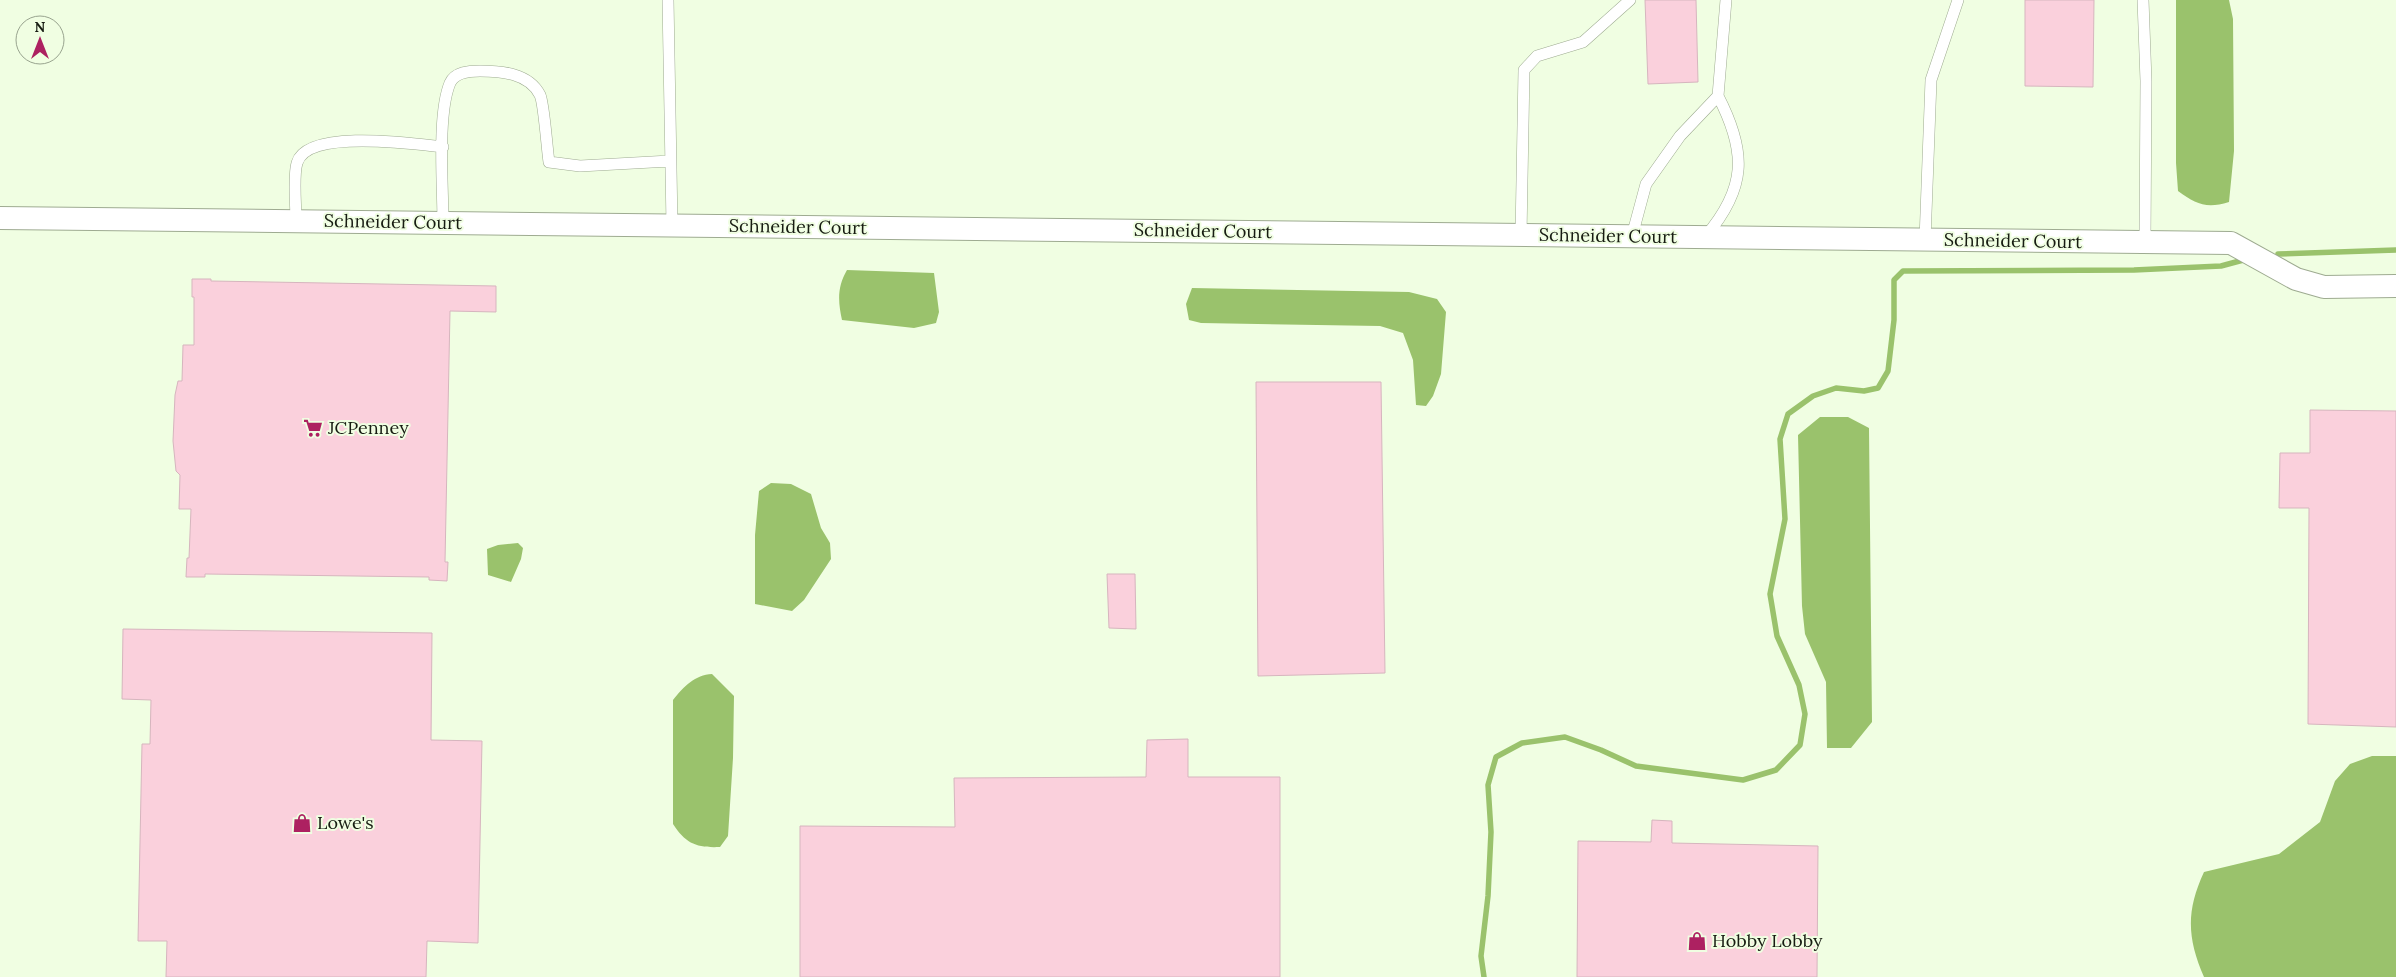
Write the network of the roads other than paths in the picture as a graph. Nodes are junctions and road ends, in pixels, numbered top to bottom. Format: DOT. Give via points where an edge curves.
graph roads {
  1 [pos="668,0"];
  2 [pos="1630,0"];
  3 [pos="1726,0"];
  4 [pos="1958,0"];
  5 [pos="2143,0"];
  6 [pos="1718,96"];
  7 [pos="443,147"];
  8 [pos="670,161"];
  9 [pos="0,218"];
  10 [pos="296,221"];
  11 [pos="443,222"];
  12 [pos="672,225"];
  13 [pos="1521,235"];
  14 [pos="1632,236"];
  15 [pos="1704,237"];
  16 [pos="1925,240"];
  17 [pos="2145,242"];
  18 [pos="2396,286"];
  1 -- 8 [label="lane"];
  2 -- 13 [label="lane" via="1583,42 1537,56 1524,70"];
  3 -- 6 [label="lane"];
  4 -- 16 [label="lane" via="1931,80"];
  5 -- 17 [label="lane"];
  6 -- 14 [label="lane" via="1680,136 1646,184"];
  6 -- 15 [label="lane" via="1739,147 1738,170 1731,200 1722,217"];
  7 -- 8 [label="lane" via="443,108 451,81 460,73 492,71 512,73 530,83 541,95 549,162 580,166"];
  7 -- 10 [label="lane" via="372,140 318,144 297,162"];
  7 -- 11 [label="lane"];
  8 -- 12 [label="lane"];
  9 -- 10 [label="street, Schneider Court"];
  10 -- 11 [label="street, Schneider Court"];
  11 -- 12 [label="street, Schneider Court"];
  12 -- 13 [label="street, Schneider Court"];
  13 -- 14 [label="street, Schneider Court"];
  14 -- 15 [label="street, Schneider Court"];
  15 -- 16 [label="street, Schneider Court"];
  16 -- 17 [label="street, Schneider Court"];
  17 -- 18 [label="street, Schneider Court" via="2231,243 2296,279 2324,287"];
}
